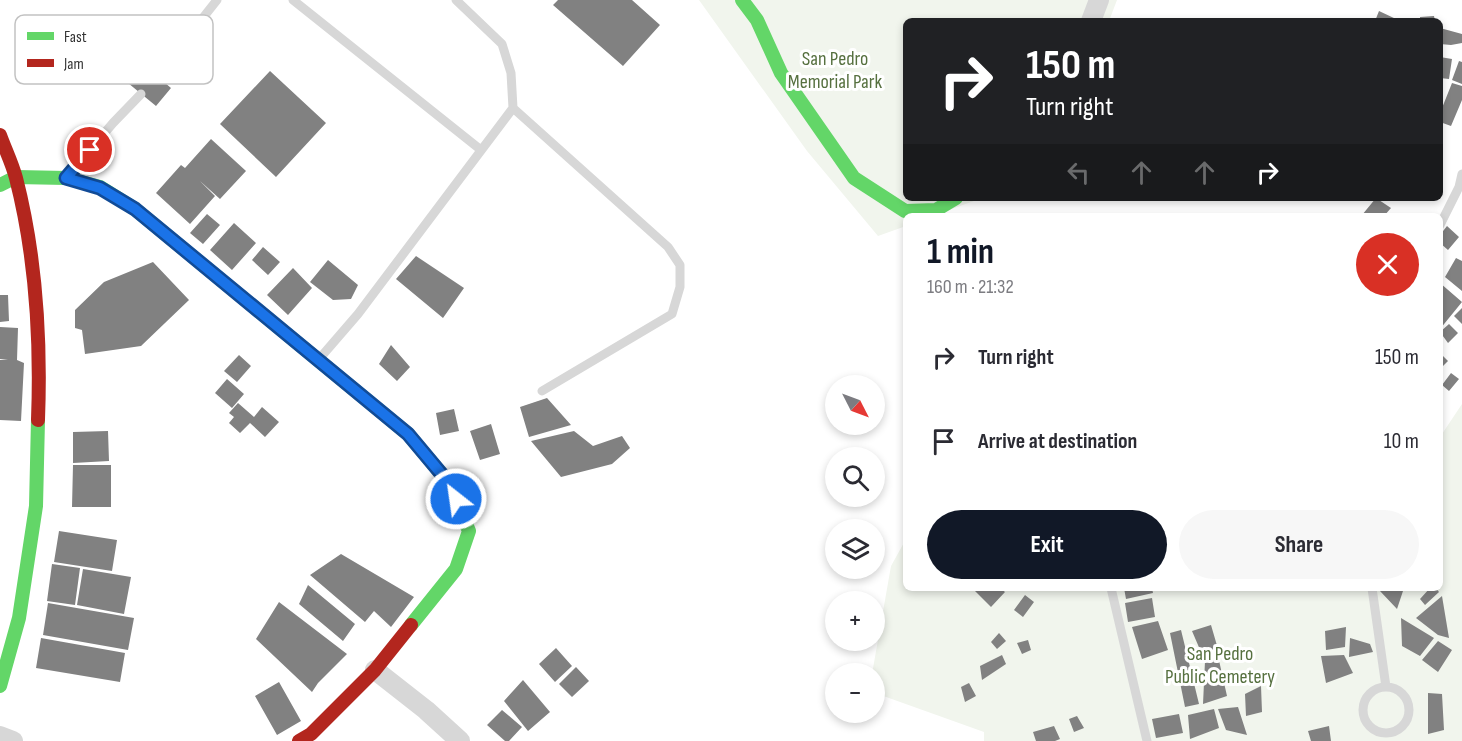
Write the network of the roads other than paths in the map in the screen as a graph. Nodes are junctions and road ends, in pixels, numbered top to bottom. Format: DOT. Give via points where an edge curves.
graph roads {
  1 [pos="217,0"];
  2 [pos="292,0"];
  3 [pos="456,0"];
  4 [pos="742,0"];
  5 [pos="1099,0"];
  6 [pos="205,15"];
  7 [pos="1092,18"];
  8 [pos="141,94"];
  9 [pos="513,108"];
  10 [pos="0,135"];
  11 [pos="481,150"];
  12 [pos="1462,174"];
  13 [pos="16,177"];
  14 [pos="66,178"];
  15 [pos="0,185"];
  16 [pos="951,201"];
  17 [pos="1443,219"];
  18 [pos="318,360"];
  19 [pos="542,391"];
  20 [pos="1112,591"];
  21 [pos="1371,591"];
  22 [pos="375,670"];
  23 [pos="0,686"];
  24 [pos="1386,687"];
  25 [pos="0,736"];
  26 [pos="1393,737"];
  27 [pos="13,741"];
  28 [pos="299,741"];
  29 [pos="460,741"];
  30 [pos="1147,741"];
  1 -- 6 [label="lane"];
  2 -- 11 [label="lane"];
  3 -- 9 [label="lane" via="502,44 511,73"];
  4 -- 16 [label="street" via="757,20 781,73 854,178 905,211 936,210"];
  5 -- 7 [label="street"];
  8 -- 14 [label="lane"];
  9 -- 11 [label="lane"];
  9 -- 19 [label="lane" via="668,247 680,265 680,287 672,314"];
  10 -- 13 [label="street"];
  11 -- 18 [label="lane" via="358,314"];
  12 -- 17 [label="lane"];
  13 -- 14 [label="street"];
  13 -- 15 [label="street"];
  13 -- 23 [label="street" via="33,269 40,368 36,506 19,618"];
  14 -- 18 [label="street" via="100,188 135,209"];
  18 -- 22 [label="street" via="408,434 449,483 469,531 456,569"];
  20 -- 30 [label="lane"];
  21 -- 24 [label="lane"];
  22 -- 28 [label="street" via="312,734"];
  22 -- 29 [label="street"];
  24 -- 26 [label="lane" via="1401,691 1409,703 1404,725"];
  24 -- 26 [label="lane" via="1366,698 1363,713 1370,727"];
  25 -- 27 [label="street"];
}
